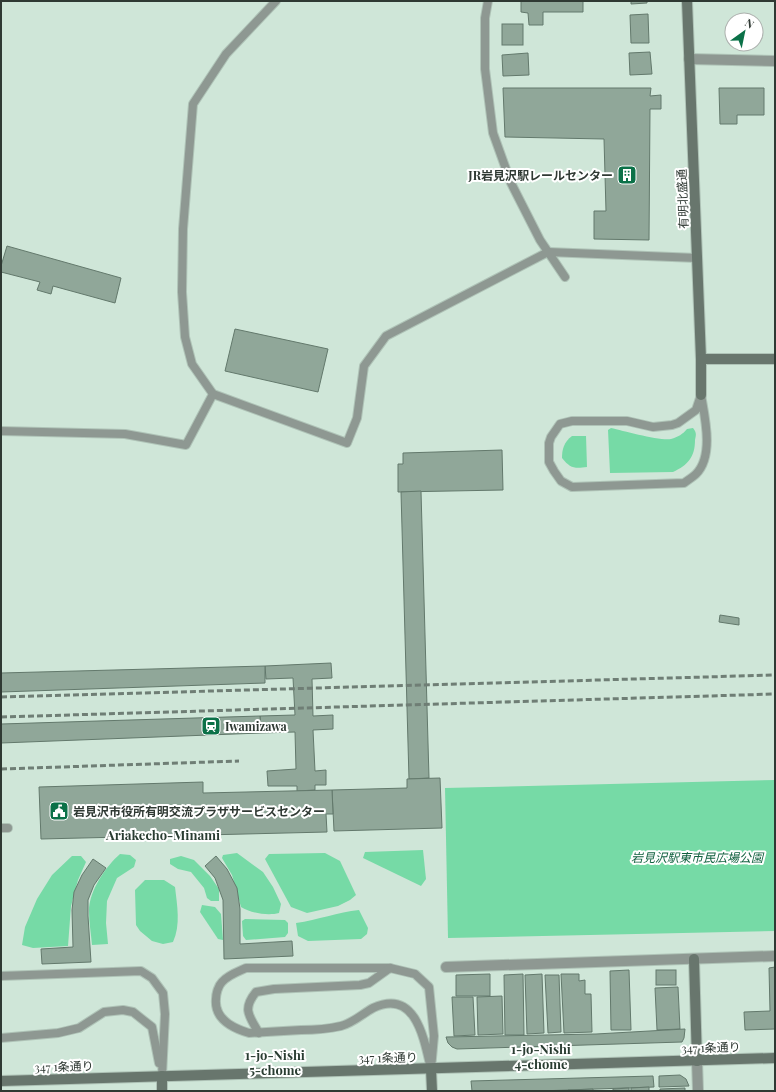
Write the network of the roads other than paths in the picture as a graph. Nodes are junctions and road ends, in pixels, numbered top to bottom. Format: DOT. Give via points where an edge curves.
graph roads {
  1 [pos="276,1"];
  2 [pos="488,1"];
  3 [pos="687,1"];
  4 [pos="689,59"];
  5 [pos="775,60"];
  6 [pos="548,252"];
  7 [pos="697,258"];
  8 [pos="565,277"];
  9 [pos="701,359"];
  10 [pos="775,359"];
  11 [pos="213,394"];
  12 [pos="701,395"];
  13 [pos="1,432"];
  14 [pos="775,956"];
  15 [pos="694,959"];
  16 [pos="446,967"];
  17 [pos="390,968"];
  18 [pos="1,976"];
  19 [pos="259,1033"];
  20 [pos="1,1038"];
  21 [pos="775,1058"];
  22 [pos="697,1061"];
  23 [pos="431,1069"];
  24 [pos="162,1076"];
  25 [pos="1,1081"];
  26 [pos="162,1091"];
  27 [pos="432,1091"];
  28 [pos="698,1091"];
  1 -- 11 [label="lane" via="226,54 193,104 183,229 182,292 185,337 192,364"];
  2 -- 6 [label="lane" via="485,18 485,69 493,133 511,183"];
  3 -- 4 [label="street, 有明北盛通"];
  4 -- 5 [label="street"];
  4 -- 7 [label="street, 有明北盛通"];
  6 -- 7 [label="lane"];
  6 -- 8 [label="lane"];
  6 -- 11 [label="lane" via="386,336 364,366 357,418 347,443"];
  7 -- 9 [label="street, 有明北盛通"];
  9 -- 10 [label="street"];
  9 -- 12 [label="street, 有明北盛通"];
  11 -- 13 [label="lane" via="186,445 125,434"];
  12 -- 12 [label="lane" via="707,427 705,460 697,474 684,483 572,487 561,481 549,462 549,443 560,424 572,421 627,421 653,426 672,425 696,410"];
  14 -- 15 [label="street"];
  15 -- 16 [label="street"];
  15 -- 22 [label="street"];
  17 -- 19 [label="lane" via="360,985 256,992 249,1001 248,1014"];
  17 -- 19 [label="lane" via="246,968 230,974 221,983 216,995 215,1006 218,1016 237,1030"];
  17 -- 23 [label="lane" via="415,974 429,987 434,1036"];
  18 -- 24 [label="lane" via="141,971 147,974 163,993 165,1014"];
  19 -- 23 [label="lane" via="327,1029 348,1023 379,1006 398,1004 410,1011 418,1022"];
  20 -- 24 [label="lane" via="58,1033 79,1028 104,1012 133,1012 152,1027"];
  21 -- 22 [label="street, 347 1条通り"];
  22 -- 23 [label="street, 347 1条通り"];
  22 -- 28 [label="street"];
  23 -- 24 [label="street, 347 1条通り"];
  23 -- 27 [label="street"];
  24 -- 25 [label="street, 347 1条通り"];
  24 -- 26 [label="street"];
}
